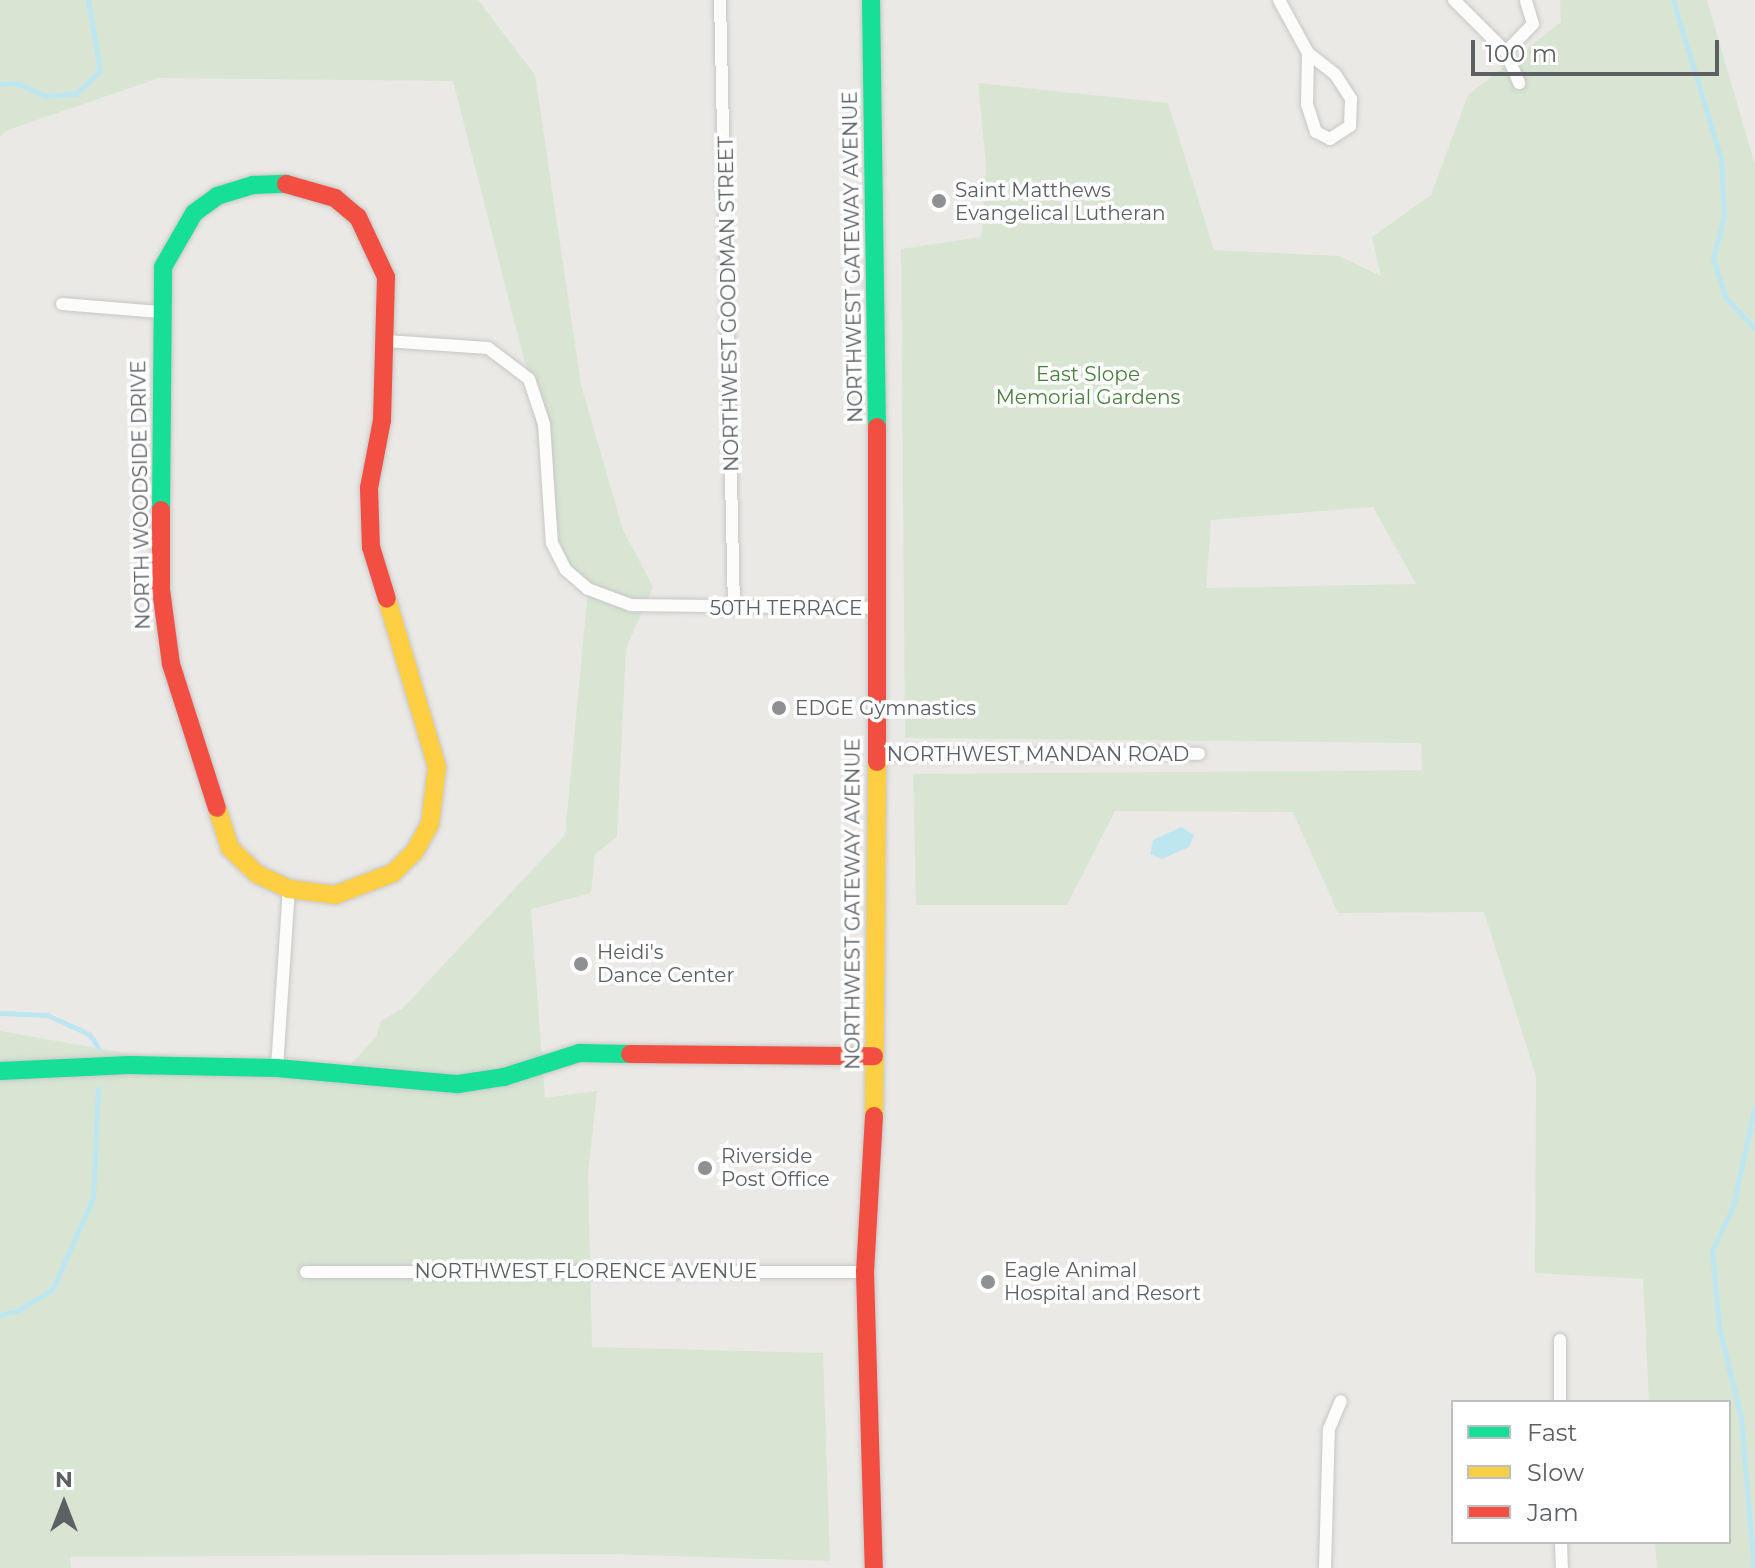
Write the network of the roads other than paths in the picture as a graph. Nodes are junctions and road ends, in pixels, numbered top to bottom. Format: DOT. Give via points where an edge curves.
graph roads {
  1 [pos="720,0"];
  2 [pos="871,0"];
  3 [pos="1279,0"];
  4 [pos="1454,0"];
  5 [pos="1526,1"];
  6 [pos="1506,52"];
  7 [pos="1308,53"];
  8 [pos="1519,83"];
  9 [pos="62,304"];
  10 [pos="160,312"];
  11 [pos="386,341"];
  12 [pos="734,608"];
  13 [pos="879,608"];
  14 [pos="1199,754"];
  15 [pos="877,755"];
  16 [pos="289,889"];
  17 [pos="874,1056"];
  18 [pos="277,1068"];
  19 [pos="0,1071"];
  20 [pos="306,1272"];
  21 [pos="865,1272"];
  22 [pos="1560,1340"];
  23 [pos="1560,1400"];
  24 [pos="1341,1401"];
  25 [pos="1561,1544"];
  26 [pos="874,1568"];
  27 [pos="1325,1568"];
  28 [pos="1562,1568"];
  1 -- 12 [label="street, NORTHWEST GOODMAN STREET"];
  2 -- 13 [label="street, NORTHWEST GATEWAY AVENUE"];
  3 -- 7 [label="street"];
  4 -- 6 [label="street"];
  5 -- 6 [label="street" via="1533,24"];
  6 -- 8 [label="street"];
  7 -- 7 [label="street" via="1307,105 1316,132 1330,139 1350,126 1351,99 1335,74"];
  9 -- 10 [label="street"];
  10 -- 11 [label="street, NORTH WOODSIDE DRIVE" via="163,267 194,213 217,196 253,185 286,184 335,198 358,217 386,277"];
  10 -- 16 [label="street, NORTH WOODSIDE DRIVE" via="161,590 171,664 230,848 257,874"];
  11 -- 12 [label="street, 50TH TERRACE" via="463,343 512,362 529,379 540,404 547,523 566,570 610,601"];
  11 -- 16 [label="street, NORTH WOODSIDE DRIVE" via="382,420 369,488 371,547 433,747 435,806 415,851 393,873 335,895"];
  12 -- 13 [label="street, 50TH TERRACE"];
  13 -- 15 [label="street, NORTHWEST GATEWAY AVENUE"];
  14 -- 15 [label="street, NORTHWEST MANDAN ROAD"];
  15 -- 17 [label="street, NORTHWEST GATEWAY AVENUE"];
  16 -- 18 [label="street"];
  17 -- 18 [label="street" via="579,1053 504,1077 458,1084"];
  17 -- 21 [label="street, NORTHWEST GATEWAY AVENUE" via="873,1198"];
  18 -- 19 [label="street" via="129,1065"];
  20 -- 21 [label="street, NORTHWEST FLORENCE AVENUE"];
  21 -- 26 [label="street, NORTHWEST GATEWAY AVENUE"];
  22 -- 23 [label="street"];
  24 -- 27 [label="street" via="1329,1429"];
  25 -- 28 [label="street"];
}
